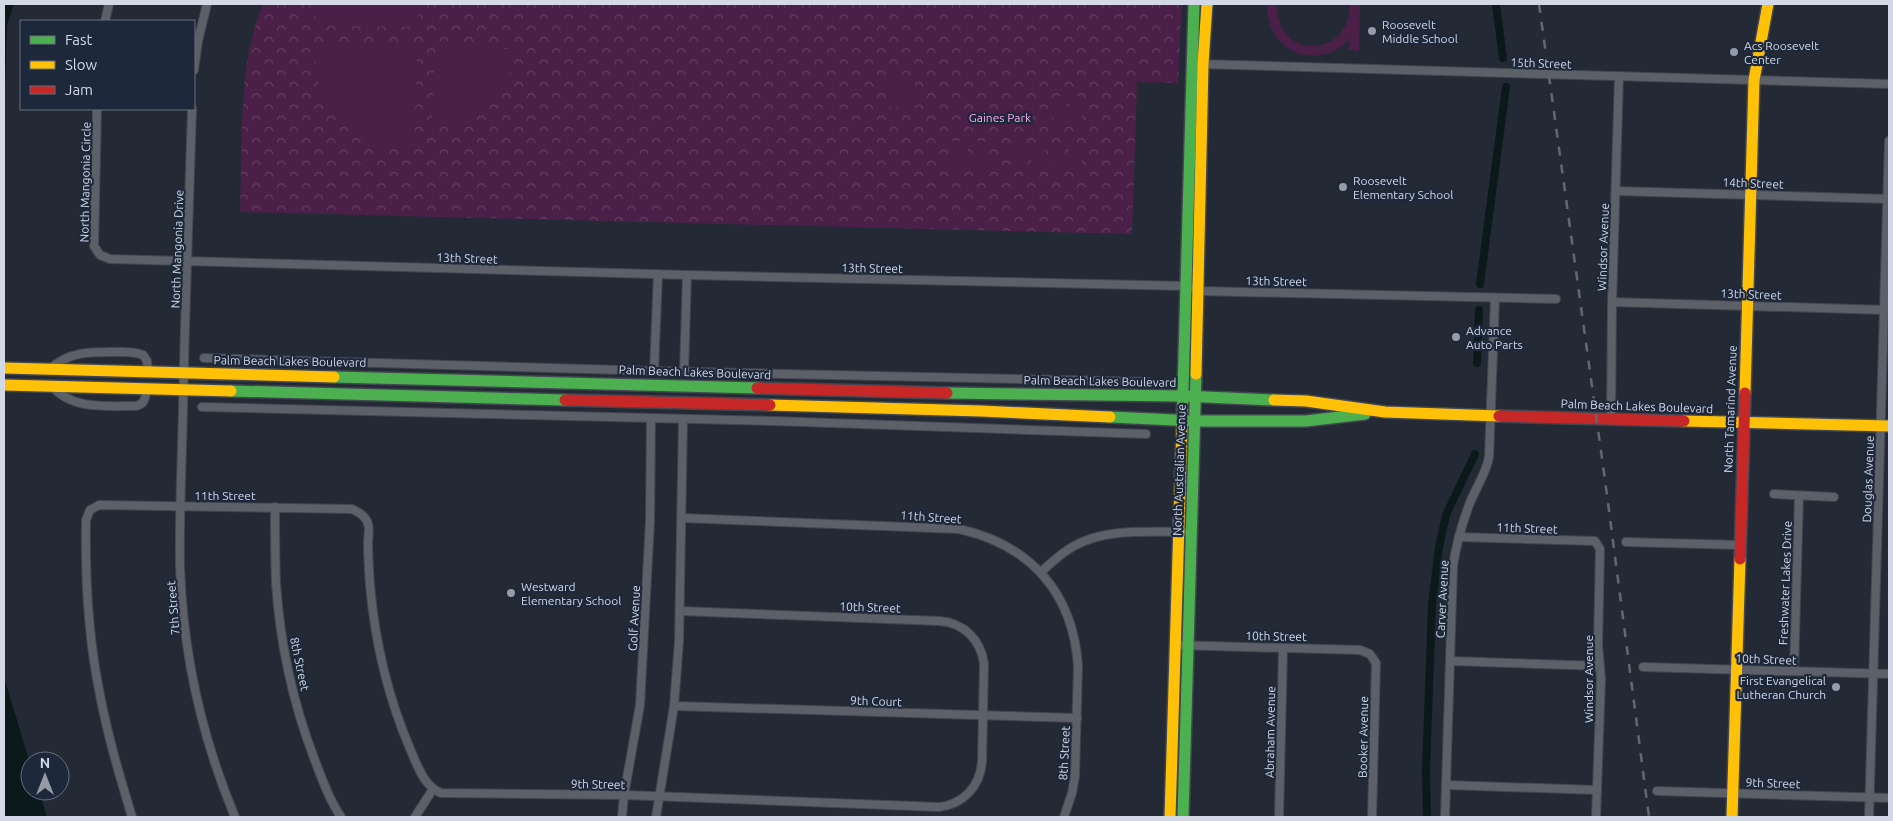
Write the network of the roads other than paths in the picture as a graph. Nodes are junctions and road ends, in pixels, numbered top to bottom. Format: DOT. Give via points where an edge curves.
graph roads {
  1 [pos="109,4"];
  2 [pos="207,4"];
  3 [pos="1194,4"];
  4 [pos="1206,4"];
  5 [pos="1768,4"];
  6 [pos="105,20"];
  7 [pos="195,63"];
  8 [pos="1197,64"];
  9 [pos="1619,76"];
  10 [pos="1754,80"];
  11 [pos="1889,84"];
  12 [pos="97,110"];
  13 [pos="192,110"];
  14 [pos="1889,141"];
  15 [pos="1616,191"];
  16 [pos="1751,195"];
  17 [pos="1888,199"];
  18 [pos="188,261"];
  19 [pos="658,274"];
  20 [pos="687,275"];
  21 [pos="1186,286"];
  22 [pos="1199,291"];
  23 [pos="1495,298"];
  24 [pos="1556,300"];
  25 [pos="1612,302"];
  26 [pos="1747,306"];
  27 [pos="1887,310"];
  28 [pos="204,358"];
  29 [pos="283,360"];
  30 [pos="4,368"];
  31 [pos="49,369"];
  32 [pos="148,371"];
  33 [pos="654,371"];
  34 [pos="684,371"];
  35 [pos="184,372"];
  36 [pos="776,373"];
  37 [pos="283,374"];
  38 [pos="426,378"];
  39 [pos="1083,380"];
  40 [pos="1149,382"];
  41 [pos="4,385"];
  42 [pos="52,386"];
  43 [pos="776,388"];
  44 [pos="147,389"];
  45 [pos="183,390"];
  46 [pos="282,392"];
  47 [pos="926,392"];
  48 [pos="1084,393"];
  49 [pos="426,396"];
  50 [pos="1183,396"];
  51 [pos="1196,396"];
  52 [pos="774,406"];
  53 [pos="202,407"];
  54 [pos="282,409"];
  55 [pos="926,410"];
  56 [pos="981,411"];
  57 [pos="1385,412"];
  58 [pos="1491,416"];
  59 [pos="652,419"];
  60 [pos="1611,419"];
  61 [pos="683,420"];
  62 [pos="1182,420"];
  63 [pos="774,421"];
  64 [pos="1196,421"];
  65 [pos="1744,422"];
  66 [pos="1885,426"];
  67 [pos="980,428"];
  68 [pos="1146,434"];
  69 [pos="1774,494"];
  70 [pos="1799,496"];
  71 [pos="1834,497"];
  72 [pos="181,506"];
  73 [pos="275,507"];
  74 [pos="682,518"];
  75 [pos="1178,532"];
  76 [pos="1190,532"];
  77 [pos="1459,537"];
  78 [pos="1595,541"];
  79 [pos="1626,542"];
  80 [pos="1740,545"];
  81 [pos="1041,572"];
  82 [pos="680,611"];
  83 [pos="1174,645"];
  84 [pos="1188,646"];
  85 [pos="1283,648"];
  86 [pos="1374,658"];
  87 [pos="1450,661"];
  88 [pos="1600,666"];
  89 [pos="1643,667"];
  90 [pos="1736,669"];
  91 [pos="1794,671"];
  92 [pos="1873,673"];
  93 [pos="1889,674"];
  94 [pos="674,706"];
  95 [pos="984,715"];
  96 [pos="1077,718"];
  97 [pos="1446,785"];
  98 [pos="433,789"];
  99 [pos="1597,790"];
  100 [pos="1657,791"];
  101 [pos="1733,793"];
  102 [pos="624,795"];
  103 [pos="658,797"];
  104 [pos="1870,797"];
  105 [pos="1889,798"];
  106 [pos="132,817"];
  107 [pos="235,817"];
  108 [pos="341,817"];
  109 [pos="414,817"];
  110 [pos="622,817"];
  111 [pos="656,817"];
  112 [pos="1064,817"];
  113 [pos="1170,817"];
  114 [pos="1183,817"];
  115 [pos="1279,817"];
  116 [pos="1372,817"];
  117 [pos="1445,817"];
  118 [pos="1596,817"];
  119 [pos="1732,817"];
  120 [pos="1869,817"];
  1 -- 6 [label="street"];
  2 -- 7 [label="street"];
  3 -- 8 [label="main road, North Australian Avenue"];
  4 -- 8 [label="main road, North Australian Avenue"];
  5 -- 10 [label="main road, North Tamarind Avenue"];
  8 -- 9 [label="street, 15th Street"];
  8 -- 21 [label="main road, North Australian Avenue"];
  8 -- 22 [label="main road, North Australian Avenue"];
  9 -- 10 [label="street, 15th Street"];
  9 -- 15 [label="street, Windsor Avenue"];
  10 -- 11 [label="street, 15th Street"];
  10 -- 16 [label="main road, North Tamarind Avenue"];
  12 -- 18 [label="street, North Mangonia Circle" via="96,251 110,259"];
  13 -- 18 [label="street, North Mangonia Drive"];
  14 -- 17 [label="street, Douglas Avenue"];
  15 -- 16 [label="street, 14th Street"];
  15 -- 25 [label="street, Windsor Avenue"];
  16 -- 17 [label="street, 14th Street"];
  16 -- 26 [label="main road, North Tamarind Avenue"];
  17 -- 27 [label="street, Douglas Avenue"];
  18 -- 19 [label="street, 13th Street"];
  18 -- 35 [label="street, North Mangonia Drive"];
  19 -- 20 [label="street, 13th Street"];
  19 -- 33 [label="street"];
  20 -- 21 [label="street, 13th Street"];
  20 -- 34 [label="street"];
  21 -- 22 [label="street, 13th Street"];
  21 -- 50 [label="main road, North Australian Avenue"];
  22 -- 23 [label="street, 13th Street"];
  22 -- 51 [label="main road, North Australian Avenue"];
  23 -- 24 [label="street, 13th Street"];
  23 -- 58 [label="street, Carver Avenue"];
  25 -- 26 [label="street, 13th Street"];
  25 -- 60 [label="street, Windsor Avenue"];
  26 -- 27 [label="street, 13th Street"];
  26 -- 65 [label="main road, North Tamarind Avenue"];
  27 -- 66 [label="street, Douglas Avenue"];
  28 -- 29 [label="street"];
  29 -- 33 [label="street"];
  29 -- 37 [label="street"];
  30 -- 31 [label="main road, Palm Beach Lakes Boulevard"];
  31 -- 32 [label="main road, Palm Beach Lakes Boulevard"];
  31 -- 32 [label="street" via="57,362 82,352 128,352 143,355"];
  32 -- 35 [label="main road, Palm Beach Lakes Boulevard"];
  33 -- 34 [label="street"];
  34 -- 36 [label="street"];
  35 -- 37 [label="main road, Palm Beach Lakes Boulevard"];
  35 -- 45 [label="street, North Mangonia Drive"];
  36 -- 39 [label="street"];
  36 -- 43 [label="street"];
  37 -- 38 [label="main road, Palm Beach Lakes Boulevard"];
  38 -- 43 [label="main road, Palm Beach Lakes Boulevard"];
  38 -- 49 [label="main road"];
  39 -- 40 [label="street"];
  39 -- 48 [label="street"];
  41 -- 42 [label="main road, Palm Beach Lakes Boulevard"];
  42 -- 44 [label="main road, Palm Beach Lakes Boulevard"];
  42 -- 44 [label="street" via="58,394 86,404 136,406 145,401"];
  43 -- 47 [label="main road, Palm Beach Lakes Boulevard"];
  44 -- 45 [label="main road, Palm Beach Lakes Boulevard"];
  45 -- 46 [label="main road, Palm Beach Lakes Boulevard"];
  45 -- 72 [label="street, 7th Street"];
  46 -- 49 [label="main road, Palm Beach Lakes Boulevard"];
  46 -- 54 [label="street"];
  47 -- 48 [label="main road, Palm Beach Lakes Boulevard"];
  47 -- 55 [label="main road"];
  48 -- 50 [label="main road, Palm Beach Lakes Boulevard"];
  49 -- 52 [label="main road, Palm Beach Lakes Boulevard"];
  50 -- 51 [label="main road, Palm Beach Lakes Boulevard"];
  50 -- 62 [label="main road, North Australian Avenue"];
  51 -- 57 [label="main road, Palm Beach Lakes Boulevard" via="1306,401"];
  51 -- 64 [label="main road, North Australian Avenue"];
  52 -- 55 [label="main road, Palm Beach Lakes Boulevard"];
  52 -- 63 [label="street"];
  53 -- 54 [label="street"];
  54 -- 59 [label="street"];
  55 -- 56 [label="main road, Palm Beach Lakes Boulevard"];
  56 -- 62 [label="main road, Palm Beach Lakes Boulevard"];
  56 -- 67 [label="street"];
  57 -- 58 [label="main road, Palm Beach Lakes Boulevard"];
  57 -- 64 [label="main road, Palm Beach Lakes Boulevard" via="1306,420"];
  58 -- 60 [label="main road, Palm Beach Lakes Boulevard"];
  58 -- 77 [label="street, Carver Avenue" via="1488,466 1468,507"];
  59 -- 61 [label="street"];
  59 -- 102 [label="street, Golf Avenue" via="640,705"];
  60 -- 65 [label="main road, Palm Beach Lakes Boulevard"];
  61 -- 63 [label="street"];
  61 -- 74 [label="street"];
  62 -- 64 [label="main road, Palm Beach Lakes Boulevard"];
  62 -- 75 [label="main road, North Australian Avenue"];
  63 -- 67 [label="street"];
  64 -- 76 [label="main road, North Australian Avenue"];
  65 -- 66 [label="main road, Palm Beach Lakes Boulevard"];
  65 -- 80 [label="main road, North Tamarind Avenue"];
  66 -- 92 [label="street, Douglas Avenue"];
  67 -- 68 [label="street"];
  69 -- 70 [label="street"];
  70 -- 71 [label="street"];
  70 -- 91 [label="street, Freshwater Lakes Drive"];
  72 -- 73 [label="street, 11th Street"];
  72 -- 106 [label="street, 11th Street" via="99,504 90,510 86,520 85,554 93,658 107,732"];
  72 -- 107 [label="street, 7th Street" via="180,568 192,674 209,743"];
  73 -- 98 [label="street, 11th Street" via="352,509 361,512 369,524 372,605 387,683 407,741"];
  73 -- 108 [label="street, 8th Street" via="276,584 291,682 309,745"];
  74 -- 81 [label="street, 11th Street" via="959,529 1009,547"];
  74 -- 82 [label="street"];
  75 -- 76 [label="street"];
  75 -- 81 [label="street" via="1100,536 1068,550"];
  75 -- 83 [label="main road, North Australian Avenue"];
  76 -- 84 [label="main road, North Australian Avenue"];
  77 -- 78 [label="street, 11th Street"];
  77 -- 87 [label="street, Carver Avenue" via="1453,566"];
  78 -- 88 [label="street, Windsor Avenue" via="1600,549"];
  79 -- 80 [label="street"];
  80 -- 90 [label="main road, North Tamarind Avenue"];
  81 -- 96 [label="street, 11th Street" via="1065,608 1075,636"];
  82 -- 94 [label="street"];
  82 -- 95 [label="street, 10th Street" via="951,623 970,634 982,653"];
  83 -- 84 [label="street, 10th Street"];
  83 -- 113 [label="main road, North Australian Avenue"];
  84 -- 85 [label="street, 10th Street"];
  84 -- 114 [label="main road, North Australian Avenue"];
  85 -- 86 [label="street, 10th Street" via="1360,650"];
  85 -- 115 [label="street, Abraham Avenue"];
  86 -- 116 [label="street, Booker Avenue"];
  87 -- 88 [label="street"];
  87 -- 97 [label="street, Carver Avenue"];
  88 -- 99 [label="street, Windsor Avenue"];
  89 -- 90 [label="street, 10th Street"];
  90 -- 91 [label="street, 10th Street"];
  90 -- 101 [label="main road, North Tamarind Avenue"];
  91 -- 92 [label="street, 10th Street"];
  92 -- 93 [label="street, 10th Street"];
  92 -- 104 [label="street, Douglas Avenue"];
  94 -- 95 [label="street, 9th Court"];
  94 -- 103 [label="street"];
  95 -- 96 [label="street, 9th Court"];
  95 -- 103 [label="street, 9th Street" via="979,779 965,797 944,806"];
  96 -- 112 [label="street, 8th Street" via="1075,776"];
  97 -- 99 [label="street"];
  97 -- 117 [label="street, Carver Avenue"];
  98 -- 102 [label="street, 9th Street" via="447,794"];
  98 -- 109 [label="street"];
  99 -- 118 [label="street, Windsor Avenue"];
  100 -- 101 [label="street, 9th Street"];
  101 -- 104 [label="street, 9th Street"];
  101 -- 119 [label="main road, North Tamarind Avenue"];
  102 -- 103 [label="street, 9th Street"];
  102 -- 110 [label="street, Golf Avenue"];
  103 -- 111 [label="street"];
  104 -- 105 [label="street, 9th Street"];
  104 -- 120 [label="street, Douglas Avenue"];
}
